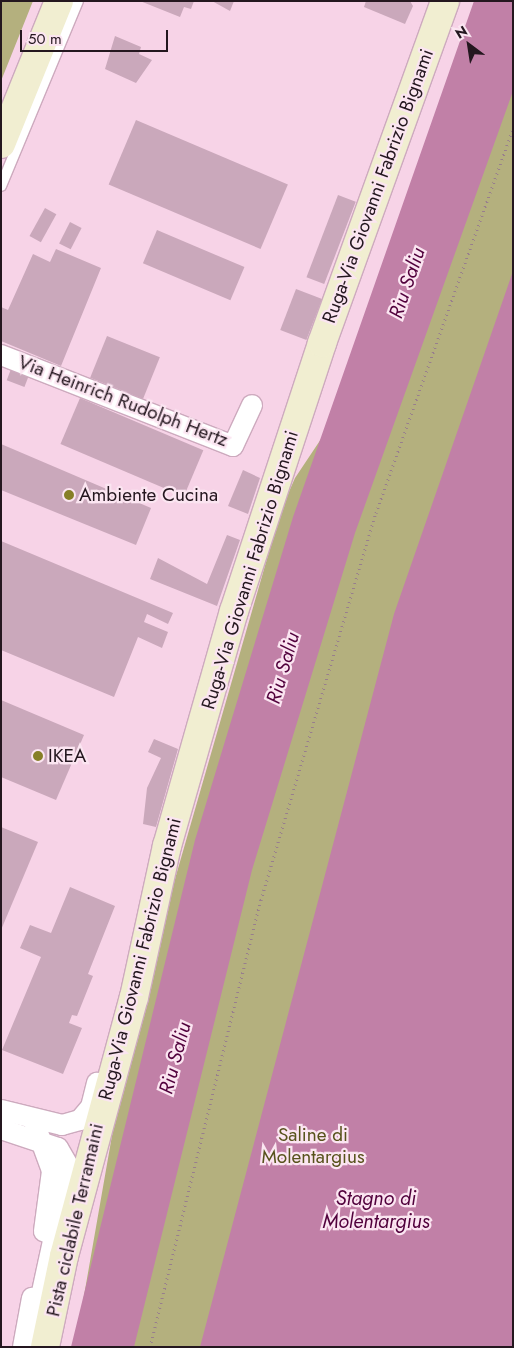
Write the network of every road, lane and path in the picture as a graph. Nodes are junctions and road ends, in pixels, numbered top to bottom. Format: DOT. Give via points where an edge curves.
graph roads {
  1 [pos="59,1"];
  2 [pos="78,1"];
  3 [pos="445,1"];
  4 [pos="513,128"];
  5 [pos="1,144"];
  6 [pos="1,186"];
  7 [pos="1,355"];
  8 [pos="252,405"];
  9 [pos="134,997"];
  10 [pos="1,1110"];
  11 [pos="33,1119"];
  12 [pos="1,1129"];
  13 [pos="41,1141"];
  14 [pos="23,1347"];
  15 [pos="44,1347"];
  16 [pos="150,1347"];
  1 -- 5 [label="main road"];
  2 -- 6 [label="lane"];
  3 -- 9 [label="main road, Ruga-Via Giovanni Fabrizio Bignami" via="322,343 234,611 166,846"];
  4 -- 16 [label="path" via="376,513 261,900"];
  7 -- 8 [label="street, Via Heinrich Rudolph Hertz" via="234,446"];
  9 -- 11 [label="street" via="115,1019 91,1107 80,1120 62,1126"];
  9 -- 15 [label="main road, Ruga-Via Giovanni Fabrizio Bignami" via="91,1149"];
  10 -- 11 [label="street"];
  11 -- 13 [label="street"];
  12 -- 13 [label="street"];
  13 -- 14 [label="street" via="52,1171"];
  13 -- 15 [label="street" via="58,1148 69,1168 38,1310"];
}
